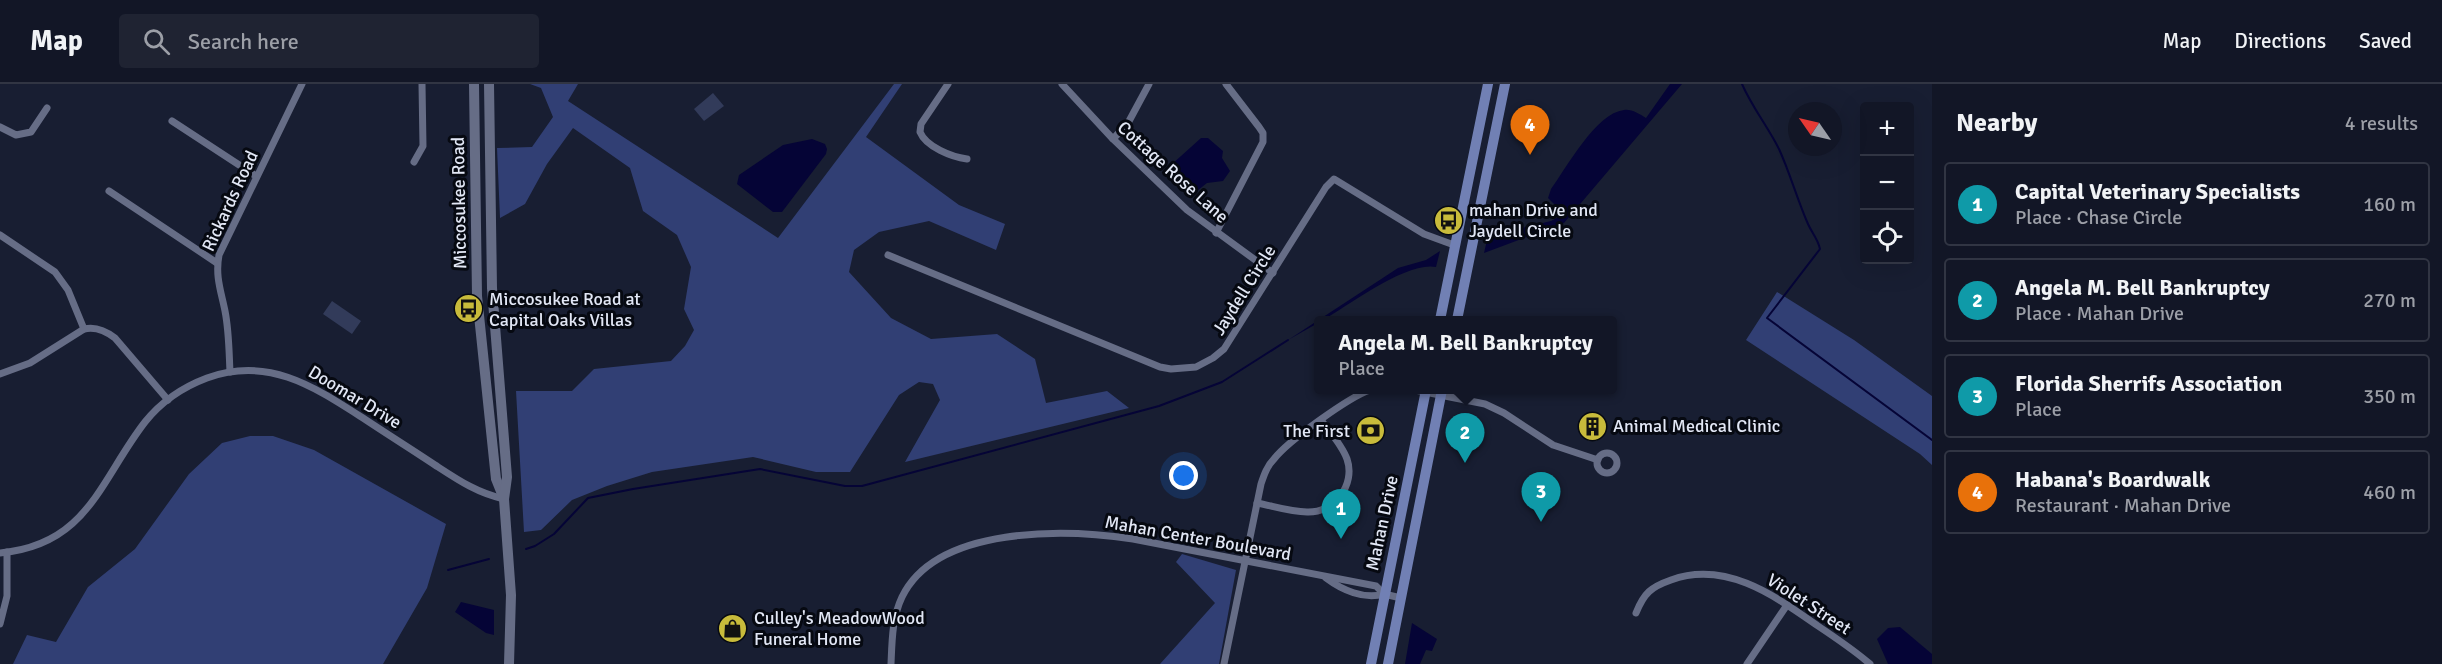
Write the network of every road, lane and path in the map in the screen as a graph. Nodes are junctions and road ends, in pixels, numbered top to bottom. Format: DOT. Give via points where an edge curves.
graph roads {
  1 [pos="302,84"];
  2 [pos="422,84"];
  3 [pos="474,84"];
  4 [pos="489,84"];
  5 [pos="948,84"];
  6 [pos="1062,84"];
  7 [pos="1149,84"];
  8 [pos="1226,84"];
  9 [pos="1488,84"];
  10 [pos="1505,84"];
  11 [pos="47,108"];
  12 [pos="172,121"];
  13 [pos="0,127"];
  14 [pos="1113,139"];
  15 [pos="967,159"];
  16 [pos="414,162"];
  17 [pos="256,176"];
  18 [pos="109,191"];
  19 [pos="1216,233"];
  20 [pos="0,235"];
  21 [pos="1454,245"];
  22 [pos="888,255"];
  23 [pos="217,263"];
  24 [pos="1468,266"];
  25 [pos="1449,272"];
  26 [pos="1273,273"];
  27 [pos="1441,316"];
  28 [pos="1458,316"];
  29 [pos="479,326"];
  30 [pos="495,326"];
  31 [pos="84,329"];
  32 [pos="230,372"];
  33 [pos="0,374"];
  34 [pos="1360,394"];
  35 [pos="1421,394"];
  36 [pos="1442,394"];
  37 [pos="1449,394"];
  38 [pos="168,400"];
  39 [pos="1321,420"];
  40 [pos="1598,460"];
  41 [pos="504,499"];
  42 [pos="1257,503"];
  43 [pos="4,552"];
  44 [pos="1245,562"];
  45 [pos="1325,578"];
  46 [pos="1384,594"];
  47 [pos="1401,598"];
  48 [pos="1787,605"];
  49 [pos="1636,613"];
  50 [pos="0,624"];
  51 [pos="1862,657"];
  52 [pos="509,664"];
  53 [pos="891,664"];
  54 [pos="1224,664"];
  55 [pos="1371,664"];
  56 [pos="1388,664"];
  57 [pos="1747,664"];
  58 [pos="1857,664"];
  59 [pos="1870,664"];
  1 -- 17 [label="street, Rickards Road"];
  2 -- 16 [label="street" via="423,146"];
  3 -- 29 [label="street, Miccosukee Road"];
  4 -- 30 [label="street, Miccosukee Road"];
  5 -- 15 [label="street" via="921,124 920,132 953,158"];
  6 -- 14 [label="street, Cottage Rose Lane"];
  7 -- 14 [label="street" via="1128,123"];
  8 -- 19 [label="street" via="1263,133 1263,142"];
  9 -- 21 [label="main road"];
  10 -- 24 [label="main road"];
  11 -- 13 [label="street" via="31,132 16,135"];
  12 -- 17 [label="street"];
  14 -- 19 [label="street, Cottage Rose Lane"];
  17 -- 23 [label="street, Rickards Road"];
  18 -- 23 [label="street"];
  19 -- 26 [label="street, Cottage Rose Lane"];
  20 -- 31 [label="street" via="55,272 68,290"];
  21 -- 24 [label="main road"];
  21 -- 25 [label="main road"];
  21 -- 26 [label="street, Jaydell Circle" via="1424,234 1334,179"];
  22 -- 26 [label="street, Jaydell Circle" via="1171,369 1196,367 1224,349"];
  23 -- 32 [label="street, Rickards Road"];
  24 -- 25 [label="main road"];
  24 -- 28 [label="main road"];
  25 -- 27 [label="main road"];
  29 -- 30 [label="street"];
  29 -- 41 [label="street, Miccosukee Road" via="496,479"];
  30 -- 41 [label="street, Miccosukee Road" via="507,477"];
  31 -- 33 [label="street" via="30,363"];
  31 -- 38 [label="street" via="109,333"];
  32 -- 38 [label="street, Doomar Drive" via="199,381"];
  32 -- 41 [label="street, Doomar Drive" via="266,371 302,381 469,487"];
  34 -- 39 [label="street"];
  35 -- 46 [label="main road, Mahan Drive"];
  36 -- 47 [label="main road, Mahan Drive"];
  37 -- 40 [label="street" via="1504,413 1553,446"];
  38 -- 43 [label="street, Doomar Drive" via="143,425 86,511 50,538"];
  39 -- 42 [label="street" via="1273,459 1264,474"];
  39 -- 42 [label="street" via="1347,458 1349,472 1341,496 1331,506 1314,512"];
  41 -- 52 [label="street, Miccosukee Road" via="511,596"];
  42 -- 44 [label="street"];
  43 -- 50 [label="street" via="7,596"];
  44 -- 45 [label="street, Mahan Center Boulevard"];
  44 -- 53 [label="street, Mahan Center Boulevard" via="1105,535 1035,533 962,548 928,565 903,595 894,620"];
  44 -- 54 [label="street"];
  45 -- 46 [label="street, Mahan Center Boulevard" via="1376,586"];
  45 -- 46 [label="street, Mahan Center Boulevard" via="1358,594"];
  46 -- 47 [label="street, Mahan Center Boulevard"];
  46 -- 55 [label="main road, Mahan Drive"];
  47 -- 56 [label="main road, Mahan Drive"];
  48 -- 49 [label="street, Violet Street" via="1746,582 1695,574 1651,590 1642,596"];
  48 -- 51 [label="street, Violet Street"];
  48 -- 57 [label="street"];
  51 -- 58 [label="street"];
  51 -- 59 [label="street, Violet Street"];
}
